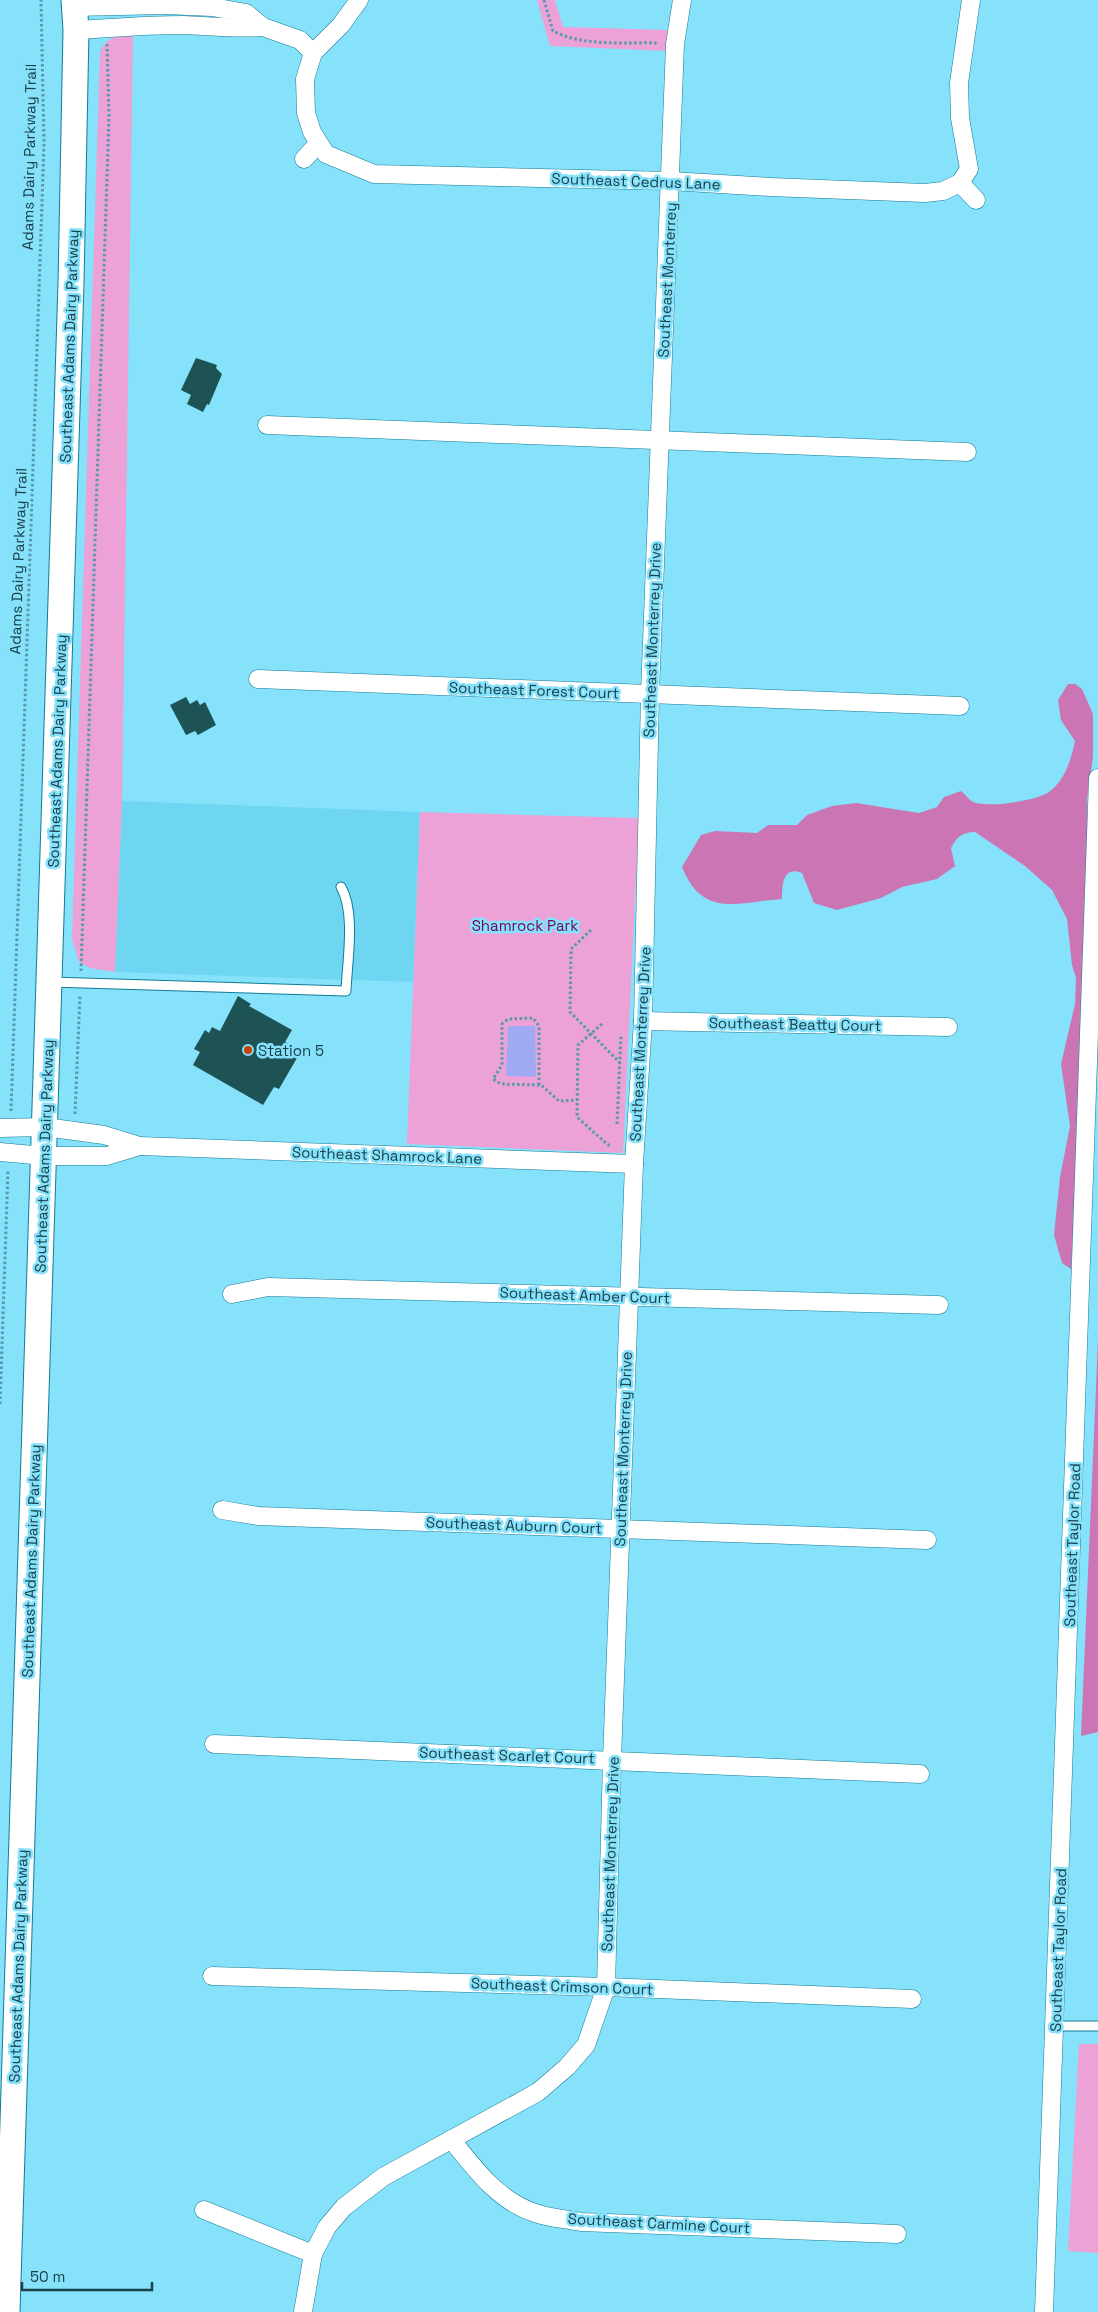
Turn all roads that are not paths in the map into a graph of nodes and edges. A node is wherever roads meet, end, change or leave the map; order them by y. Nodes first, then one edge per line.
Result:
1 (359, 0) edge
2 (682, 0) edge
3 (971, 0) edge
4 (75, 13) edge
5 (263, 27) junction
6 (313, 53) junction
7 (318, 144) junction
8 (304, 159) dead end
9 (671, 180) junction
10 (960, 183) junction
11 (976, 200) dead end
12 (266, 425) dead end
13 (659, 441) junction
14 (967, 452) dead end
15 (258, 680) dead end
16 (650, 694) junction
17 (960, 706) dead end
18 (1098, 778) edge
19 (340, 887) dead end
20 (50, 982) junction
21 (643, 1021) junction
22 (948, 1027) dead end
23 (5, 1123) edge
24 (45, 1127) junction
25 (140, 1146) junction
26 (44, 1156) junction
27 (4, 1159) edge
28 (634, 1164) junction
29 (232, 1294) dead end
30 (629, 1296) junction
31 (940, 1306) dead end
32 (222, 1510) dead end
33 (620, 1528) junction
34 (927, 1540) dead end
35 (214, 1744) dead end
36 (612, 1760) junction
37 (920, 1774) dead end
38 (212, 1976) dead end
39 (606, 1987) junction
40 (912, 1999) dead end
41 (1056, 2026) junction
42 (1098, 2026) edge
43 (451, 2139) junction
44 (204, 2210) dead end
45 (897, 2234) dead end
46 (313, 2254) junction
47 (6, 2312) edge
48 (303, 2312) edge
49 (1044, 2312) edge

1 - 6 street
2 - 9 street, Southeast Monterrey
3 - 10 street
4 - 5 street
4 - 5 street
4 - 20 main road, Southeast Adams Dairy Parkway
5 - 6 street
6 - 7 street
7 - 8 street
7 - 9 street, Southeast Cedrus Lane
9 - 10 street, Southeast Cedrus Lane
9 - 13 street, Southeast Monterrey
10 - 11 street
12 - 13 street
13 - 14 street
13 - 16 street, Southeast Monterrey Drive
15 - 16 street, Southeast Forest Court
16 - 17 street, Southeast Forest Court
16 - 21 street, Southeast Monterrey Drive
18 - 41 street, Southeast Taylor Road
19 - 20 lane
20 - 24 main road, Southeast Adams Dairy Parkway
21 - 22 street, Southeast Beatty Court
21 - 28 street, Southeast Monterrey Drive
23 - 24 street, Southeast Shamrock Lane
24 - 25 street, Southeast Shamrock Lane
24 - 26 main road, Southeast Adams Dairy Parkway
25 - 26 street, Southeast Shamrock Lane
25 - 28 street, Southeast Shamrock Lane
26 - 27 street, Southeast Shamrock Lane
26 - 47 main road, Southeast Adams Dairy Parkway
28 - 30 street, Southeast Monterrey Drive
29 - 30 street, Southeast Amber Court
30 - 31 street, Southeast Amber Court
30 - 33 street, Southeast Monterrey Drive
32 - 33 street, Southeast Auburn Court
33 - 34 street, Southeast Auburn Court
33 - 36 street, Southeast Monterrey Drive
35 - 36 street, Southeast Scarlet Court
36 - 37 street, Southeast Scarlet Court
36 - 39 street, Southeast Monterrey Drive
38 - 39 street, Southeast Crimson Court
39 - 40 street, Southeast Crimson Court
39 - 43 street, Southeast Monterrey Drive
41 - 42 lane
41 - 49 street, Southeast Taylor Road
43 - 45 street, Southeast Carmine Court
43 - 46 street, Southeast Monterrey Drive
44 - 46 street
46 - 48 street, Southeast Monterrey Drive

